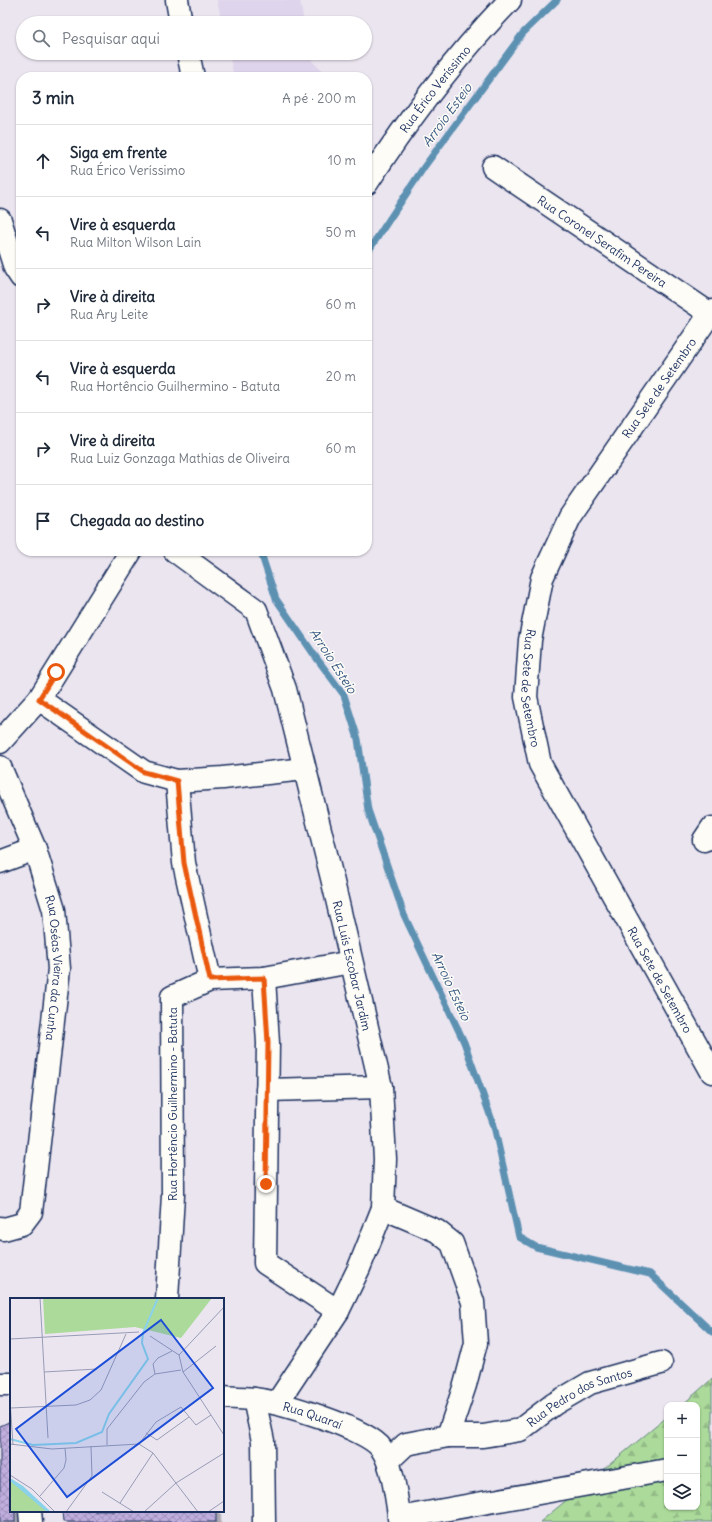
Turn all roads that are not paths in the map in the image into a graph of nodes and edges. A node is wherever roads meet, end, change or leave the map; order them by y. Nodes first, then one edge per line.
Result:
1 (177, 0) edge
2 (510, 0) edge
3 (180, 16) edge
4 (189, 60) edge
5 (192, 72) edge
6 (492, 167) dead end
7 (372, 175) edge
8 (0, 220) edge
9 (16, 270) edge
10 (711, 313) edge
11 (128, 556) edge
12 (182, 556) edge
13 (39, 699) junction
14 (0, 742) edge
15 (0, 767) edge
16 (304, 770) junction
17 (177, 781) junction
18 (35, 849) junction
19 (0, 862) edge
20 (351, 962) junction
21 (264, 978) junction
22 (210, 980) junction
23 (712, 1072) edge
24 (381, 1087) junction
25 (267, 1090) junction
26 (383, 1208) junction
27 (0, 1228) edge
28 (167, 1298) edge
29 (338, 1311) junction
30 (661, 1363) dead end
31 (224, 1397) edge
32 (254, 1399) junction
33 (277, 1403) junction
34 (448, 1436) junction
35 (388, 1461) junction
36 (664, 1471) edge
37 (30, 1512) edge
38 (399, 1520) edge
39 (31, 1522) edge
40 (264, 1522) edge

1 - 3 street
2 - 7 street, Rua Érico Veríssimo
4 - 5 street
6 - 10 street, Rua Coronel Serafim Pereira
8 - 9 street
10 - 23 street, Rua Sete de Setembro
11 - 13 street
12 - 16 street, Rua Luís Escobar Jardim
13 - 14 street
13 - 17 street
15 - 18 street, Rua Oséas Vieira da Cunha
16 - 17 street
16 - 20 street, Rua Luís Escobar Jardim
17 - 22 street
18 - 19 street
18 - 27 street, Rua Oséas Vieira da Cunha
20 - 21 street, Rua Hortêncio Guilhermino - Batuta
20 - 24 street, Rua Luís Escobar Jardim
21 - 22 street, Rua Hortêncio Guilhermino - Batuta
21 - 25 street
22 - 28 street, Rua Hortêncio Guilhermino - Batuta
24 - 25 street
24 - 26 street, Rua Luís Escobar Jardim
25 - 29 street
26 - 29 street, Rua Luís Escobar Jardim
26 - 34 street
29 - 33 street, Rua Luís Escobar Jardim
30 - 34 street, Rua Pedro dos Santos
31 - 32 street, Rua Quaraí
32 - 33 street, Rua Quaraí
32 - 40 street
33 - 35 street, Rua Quaraí
34 - 35 street, Rua Pedro dos Santos
35 - 38 street
36 - 38 street
37 - 39 street

